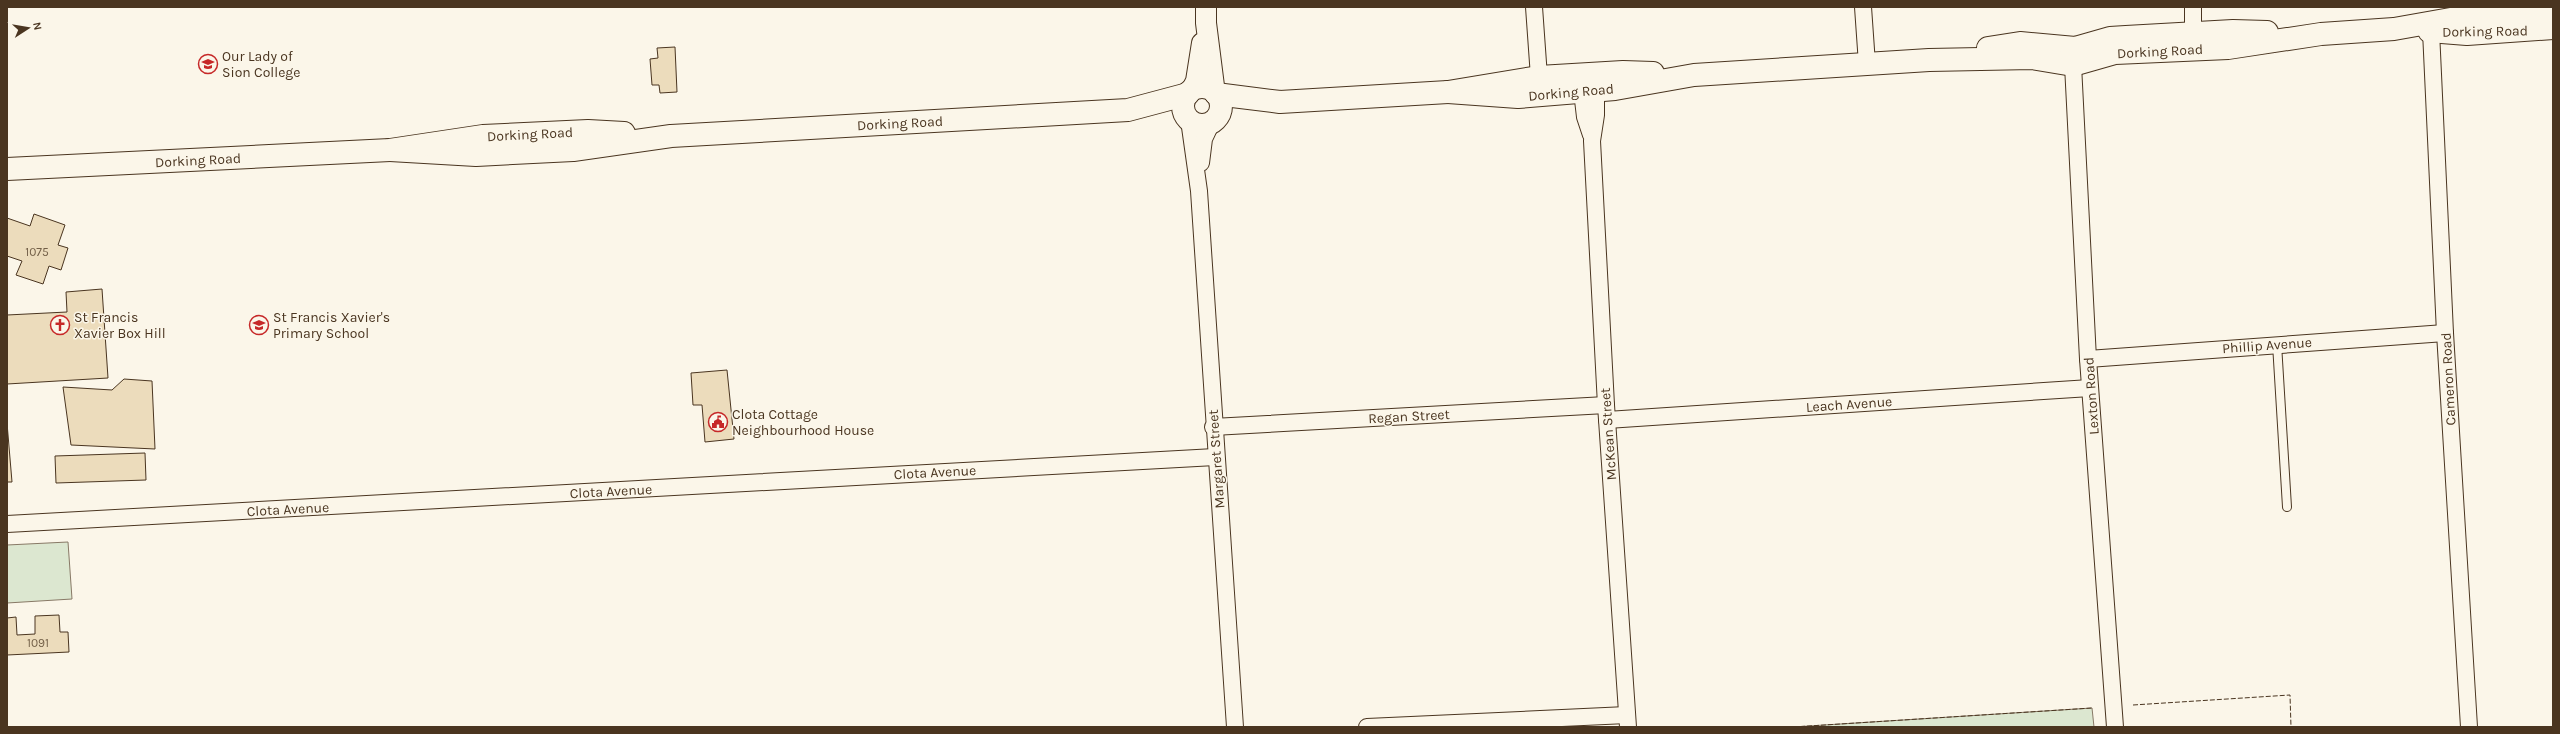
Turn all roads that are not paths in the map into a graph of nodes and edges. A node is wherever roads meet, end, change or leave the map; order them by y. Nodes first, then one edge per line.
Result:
1 (1534, 7) edge
2 (1863, 7) edge
3 (2193, 7) edge
4 (2520, 10) edge
5 (2553, 11) edge
6 (1206, 15) edge
7 (2431, 27) junction
8 (2553, 28) edge
9 (2194, 33) junction
10 (2321, 34) junction
11 (1929, 60) junction
12 (1867, 64) junction
13 (2073, 65) junction
14 (1694, 75) junction
15 (1539, 77) junction
16 (1589, 91) junction
17 (1189, 92) junction
18 (1448, 92) junction
19 (1216, 94) junction
20 (1280, 102) junction
21 (1128, 110) junction
22 (1189, 120) junction
23 (1213, 121) junction
24 (7, 169) edge
25 (1199, 191) junction
26 (2445, 333) junction
27 (2277, 344) junction
28 (2088, 359) junction
29 (2090, 388) junction
30 (1606, 413) junction
31 (1213, 427) junction
32 (1215, 456) junction
33 (2287, 507) dead end
34 (7, 524) edge
35 (1628, 721) edge
36 (1235, 727) edge
37 (1366, 727) edge
38 (2115, 727) edge
39 (2470, 727) edge

1 - 15 street
2 - 12 street
3 - 9 street
4 - 5 main road, Dorking Road
4 - 7 main road, Dorking Road
6 - 17 street
6 - 19 street
7 - 8 main road, Dorking Road
7 - 10 main road, Dorking Road
7 - 26 street, Cameron Road
9 - 10 main road, Dorking Road
9 - 11 main road, Dorking Road
10 - 13 main road, Dorking Road
11 - 12 main road, Dorking Road
11 - 13 main road, Dorking Road
12 - 14 main road, Dorking Road
13 - 28 street, Lexton Road
14 - 15 main road, Dorking Road
14 - 16 main road, Dorking Road
15 - 18 main road, Dorking Road
16 - 18 main road, Dorking Road
16 - 30 street, McKean Street
17 - 19 main road
17 - 21 main road, Dorking Road
17 - 22 main road
18 - 20 main road, Dorking Road
19 - 20 main road, Dorking Road
19 - 23 main road
20 - 23 main road, Dorking Road
21 - 22 main road, Dorking Road
21 - 24 main road, Dorking Road
22 - 23 main road
22 - 25 street, Margaret Street
23 - 25 street, Margaret Street
25 - 31 street, Margaret Street
26 - 27 street, Phillip Avenue
26 - 39 street, Cameron Road
27 - 28 street, Phillip Avenue
27 - 33 lane
28 - 29 street, Lexton Road
29 - 30 street, Leach Avenue
29 - 38 street, Lexton Road
30 - 31 street, Regan Street
30 - 35 street, McKean Street
31 - 32 street, Margaret Street
32 - 34 street, Clota Avenue
32 - 36 street, Margaret Street
35 - 37 street

